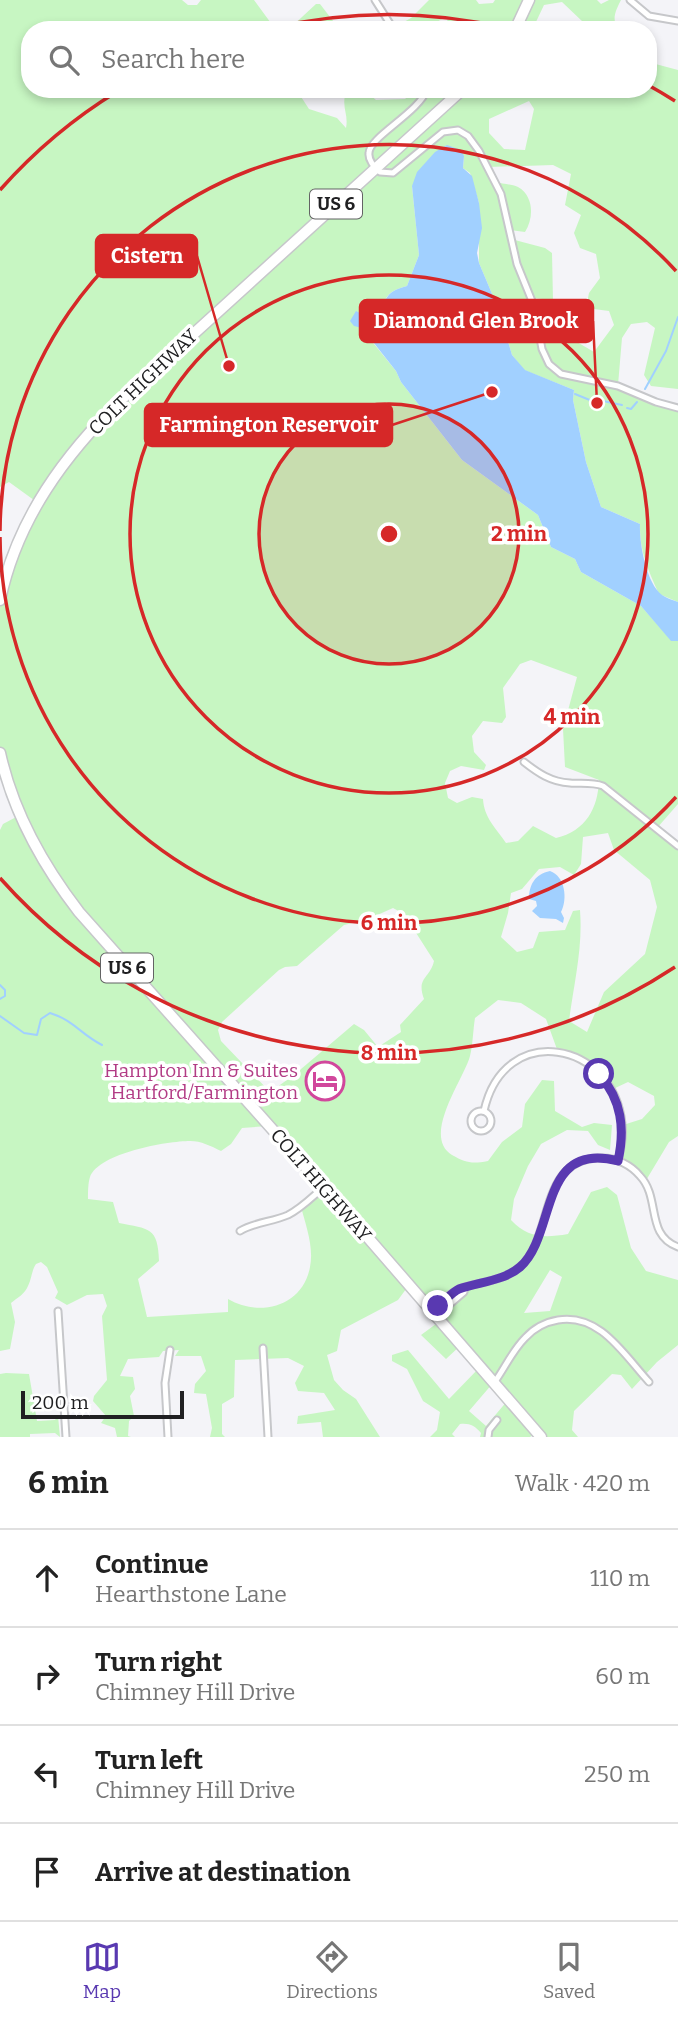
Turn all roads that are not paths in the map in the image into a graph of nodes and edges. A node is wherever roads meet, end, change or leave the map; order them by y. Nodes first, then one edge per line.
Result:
1 (375, 0) edge
2 (529, 0) edge
3 (631, 0) edge
4 (388, 21) edge
5 (519, 21) edge
6 (678, 21) edge
7 (422, 98) edge
8 (453, 98) edge
9 (376, 168) junction
10 (678, 408) edge
11 (0, 600) edge
12 (0, 753) edge
13 (524, 762) dead end
14 (678, 846) edge
15 (484, 1111) dead end
16 (618, 1161) junction
17 (324, 1187) junction
18 (240, 1231) dead end
19 (678, 1247) edge
20 (58, 1311) dead end
21 (434, 1314) junction
22 (263, 1348) dead end
23 (170, 1350) dead end
24 (649, 1382) dead end
25 (494, 1383) junction
26 (498, 1420) dead end
27 (66, 1437) edge
28 (168, 1437) edge
29 (268, 1437) edge
30 (488, 1437) edge
31 (541, 1437) edge

1 - 4 street
2 - 5 highway
3 - 6 street
7 - 9 street
8 - 9 highway, COLT HIGHWAY / US 6
9 - 10 street
9 - 11 highway, COLT HIGHWAY / US 6
12 - 17 highway, COLT HIGHWAY / US 6
13 - 14 street
15 - 16 street
16 - 19 street
16 - 21 street
17 - 18 street
17 - 21 highway, COLT HIGHWAY / US 6
20 - 27 street
21 - 25 highway, COLT HIGHWAY / US 6
22 - 29 street
23 - 28 street
24 - 25 street
25 - 31 highway, COLT HIGHWAY / US 6
26 - 30 street

